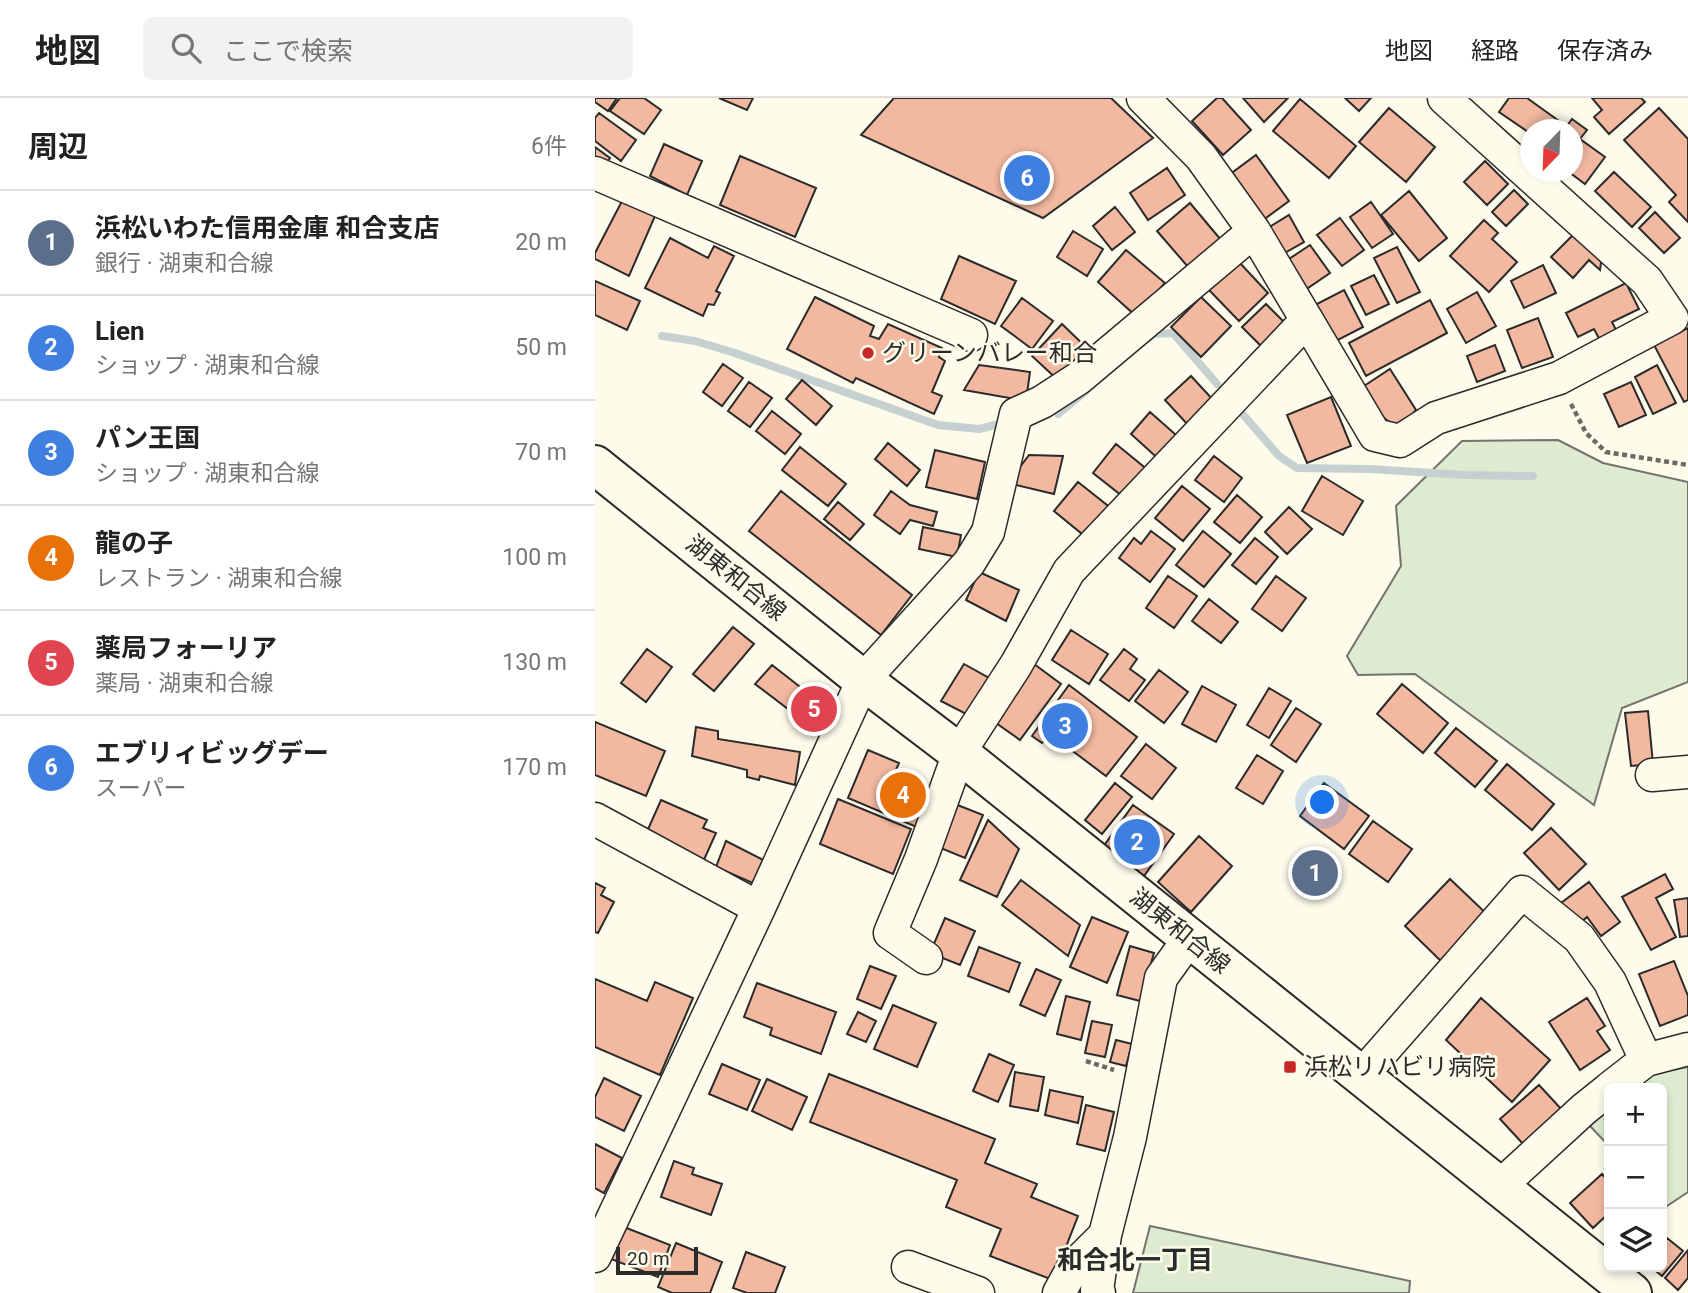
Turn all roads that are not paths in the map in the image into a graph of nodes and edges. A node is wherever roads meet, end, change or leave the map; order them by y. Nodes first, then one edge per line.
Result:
1 (1444, 98) edge
2 (1161, 104) edge
3 (595, 173) edge
4 (1254, 231) junction
5 (1307, 320) junction
6 (971, 335) dead end
7 (595, 465) edge
8 (863, 680) junction
9 (958, 753) junction
10 (1688, 772) edge
11 (1652, 775) dead end
12 (595, 819) edge
13 (759, 908) junction
14 (1189, 939) junction
15 (926, 958) dead end
16 (1688, 1049) edge
17 (1646, 1060) junction
18 (1361, 1076) junction
19 (1617, 1083) edge
20 (1604, 1094) edge
21 (1499, 1187) junction
22 (1105, 1235) junction
23 (595, 1256) edge
24 (908, 1267) dead end
25 (978, 1293) edge
26 (1059, 1293) edge
27 (1099, 1293) edge
28 (1632, 1293) edge

1 - 5 street
2 - 4 street
3 - 6 street
4 - 5 street
4 - 8 street
5 - 9 street
7 - 8 main road, 湖東和合線
8 - 9 main road, 湖東和合線
8 - 13 street
9 - 14 main road, 湖東和合線
9 - 15 street
10 - 11 street
12 - 13 street
13 - 23 street
14 - 18 main road, 湖東和合線
14 - 22 street
16 - 17 street
17 - 18 street
17 - 19 street
18 - 21 main road, 湖東和合線
20 - 21 street
21 - 28 main road, 湖東和合線
22 - 26 street
22 - 27 street
24 - 25 street

